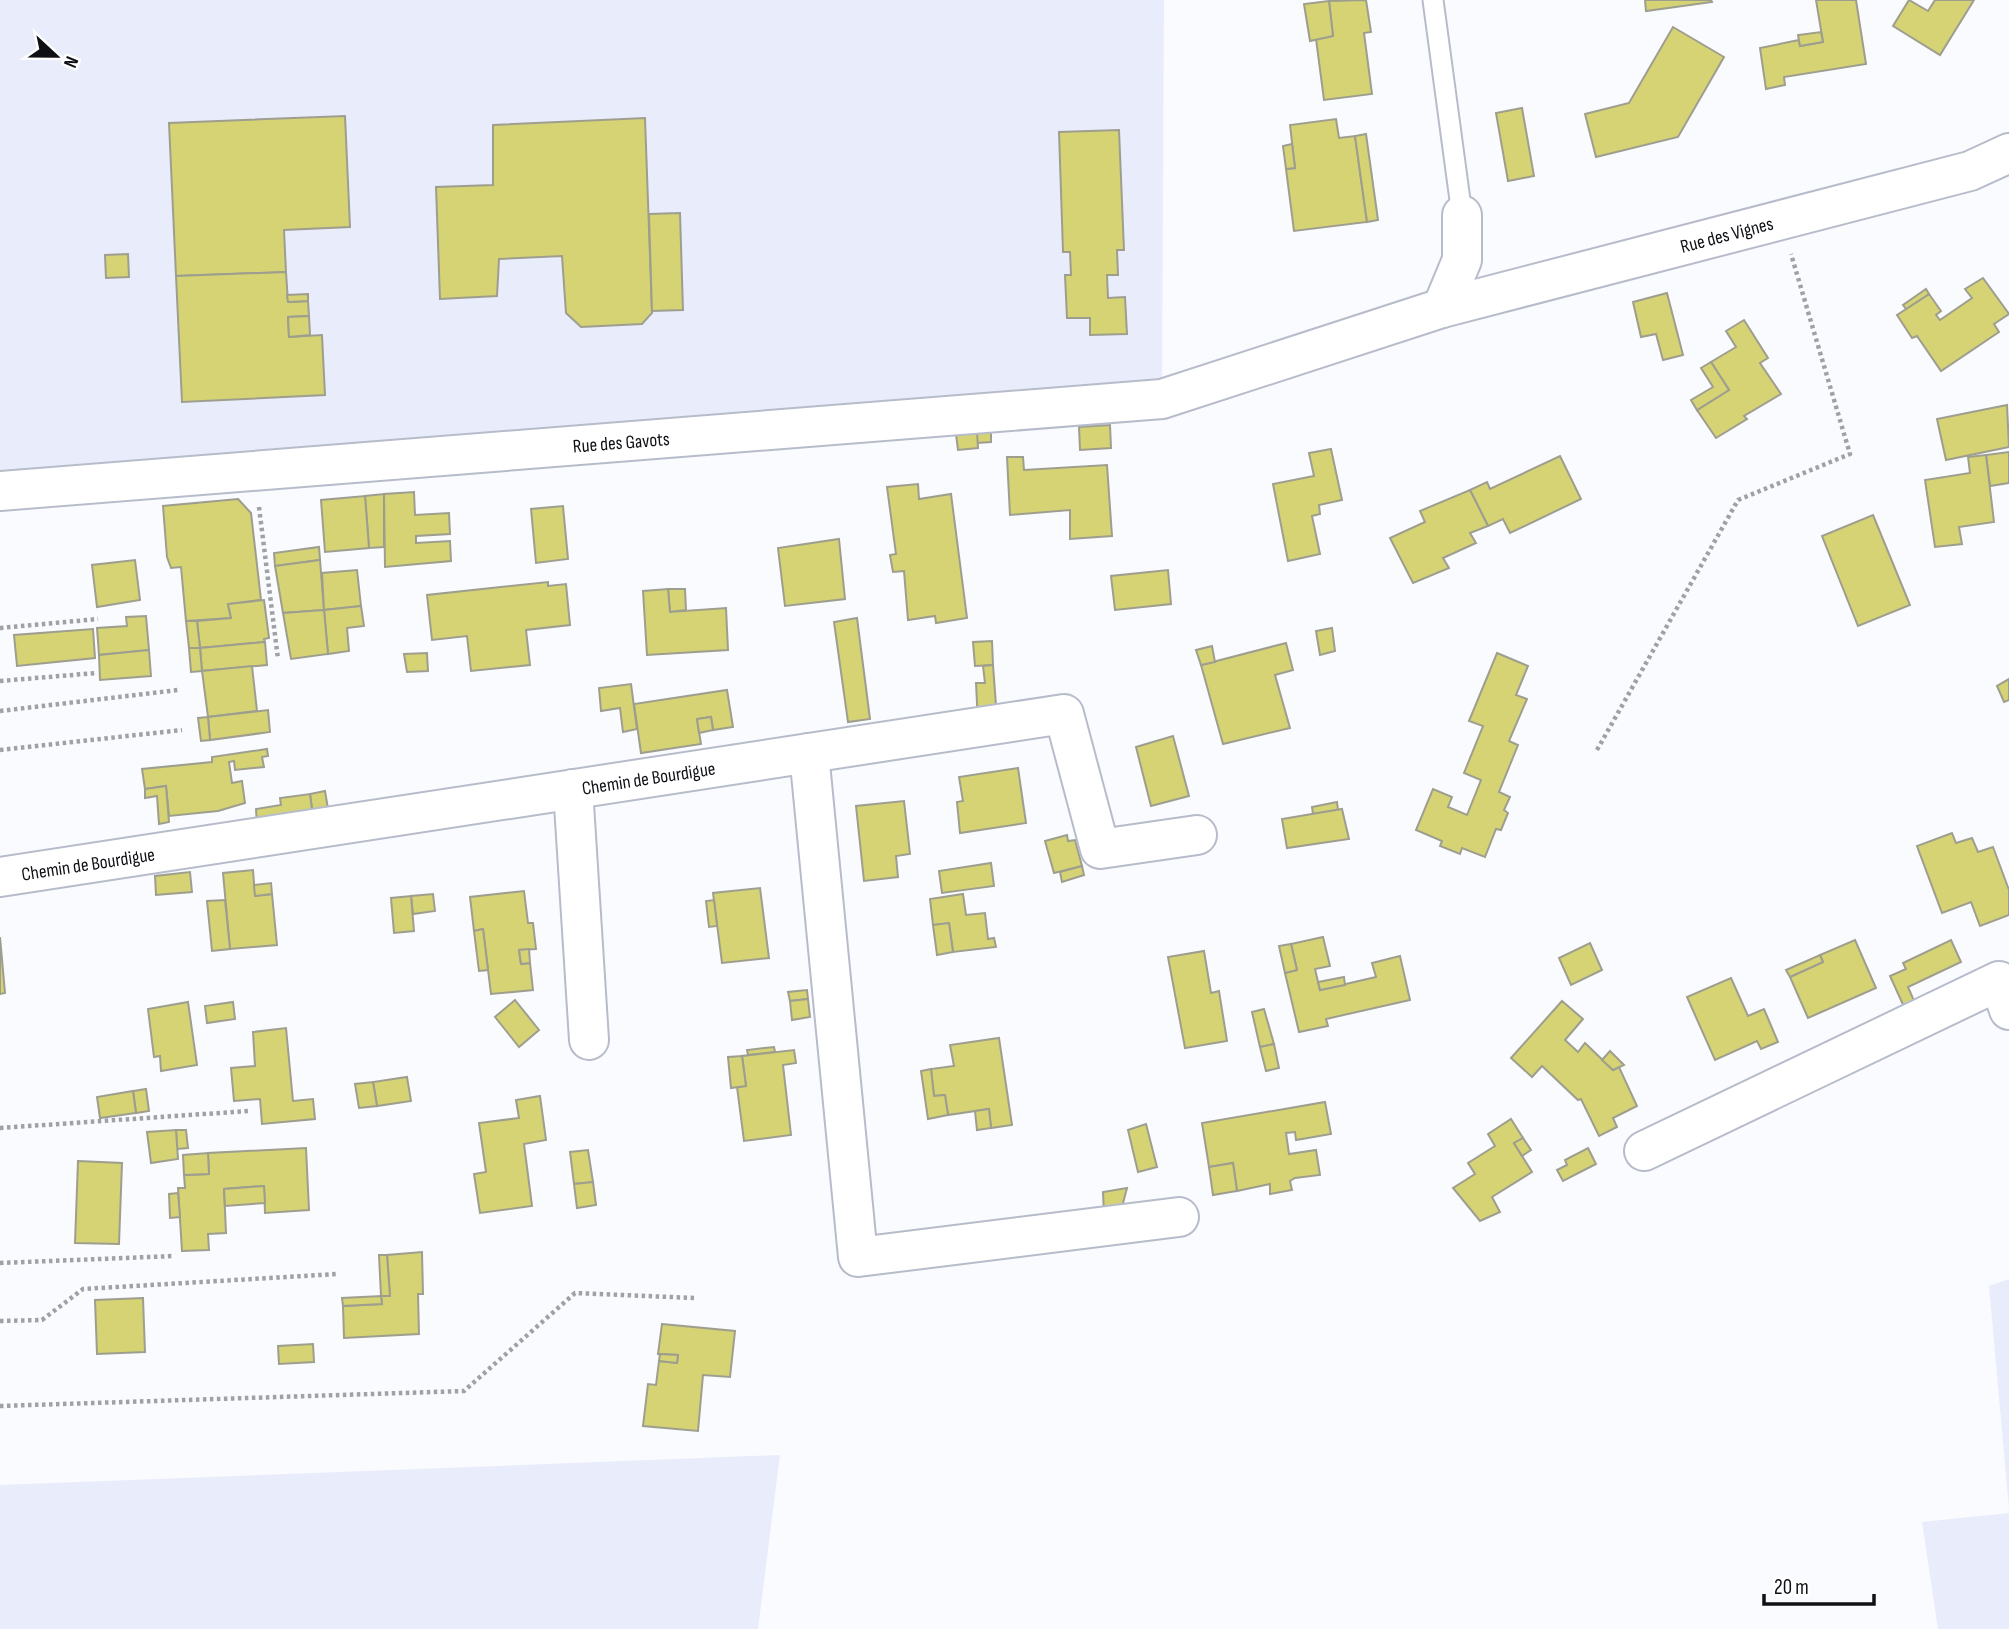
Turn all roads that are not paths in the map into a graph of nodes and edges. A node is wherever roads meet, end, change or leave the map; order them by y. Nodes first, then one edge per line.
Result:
1 (1433, 0) edge
2 (2009, 153) edge
3 (1462, 215) joint
4 (1442, 307) junction
5 (1238, 374) joint
6 (0, 491) edge
7 (809, 753) junction
8 (573, 789) junction
9 (1197, 835) dead end
10 (0, 877) edge
11 (2009, 1010) edge
12 (589, 1040) dead end
13 (1644, 1151) dead end
14 (1178, 1217) dead end

1 - 3 lane
2 - 4 street, Rue des Vignes
3 - 4 street
4 - 5 street, Rue des Vignes
5 - 6 street, Rue des Gavots
7 - 8 street, Chemin de Bourdigue
7 - 9 street, Chemin de Bourdigue
7 - 14 street
8 - 10 street, Chemin de Bourdigue
8 - 12 street
11 - 13 street

